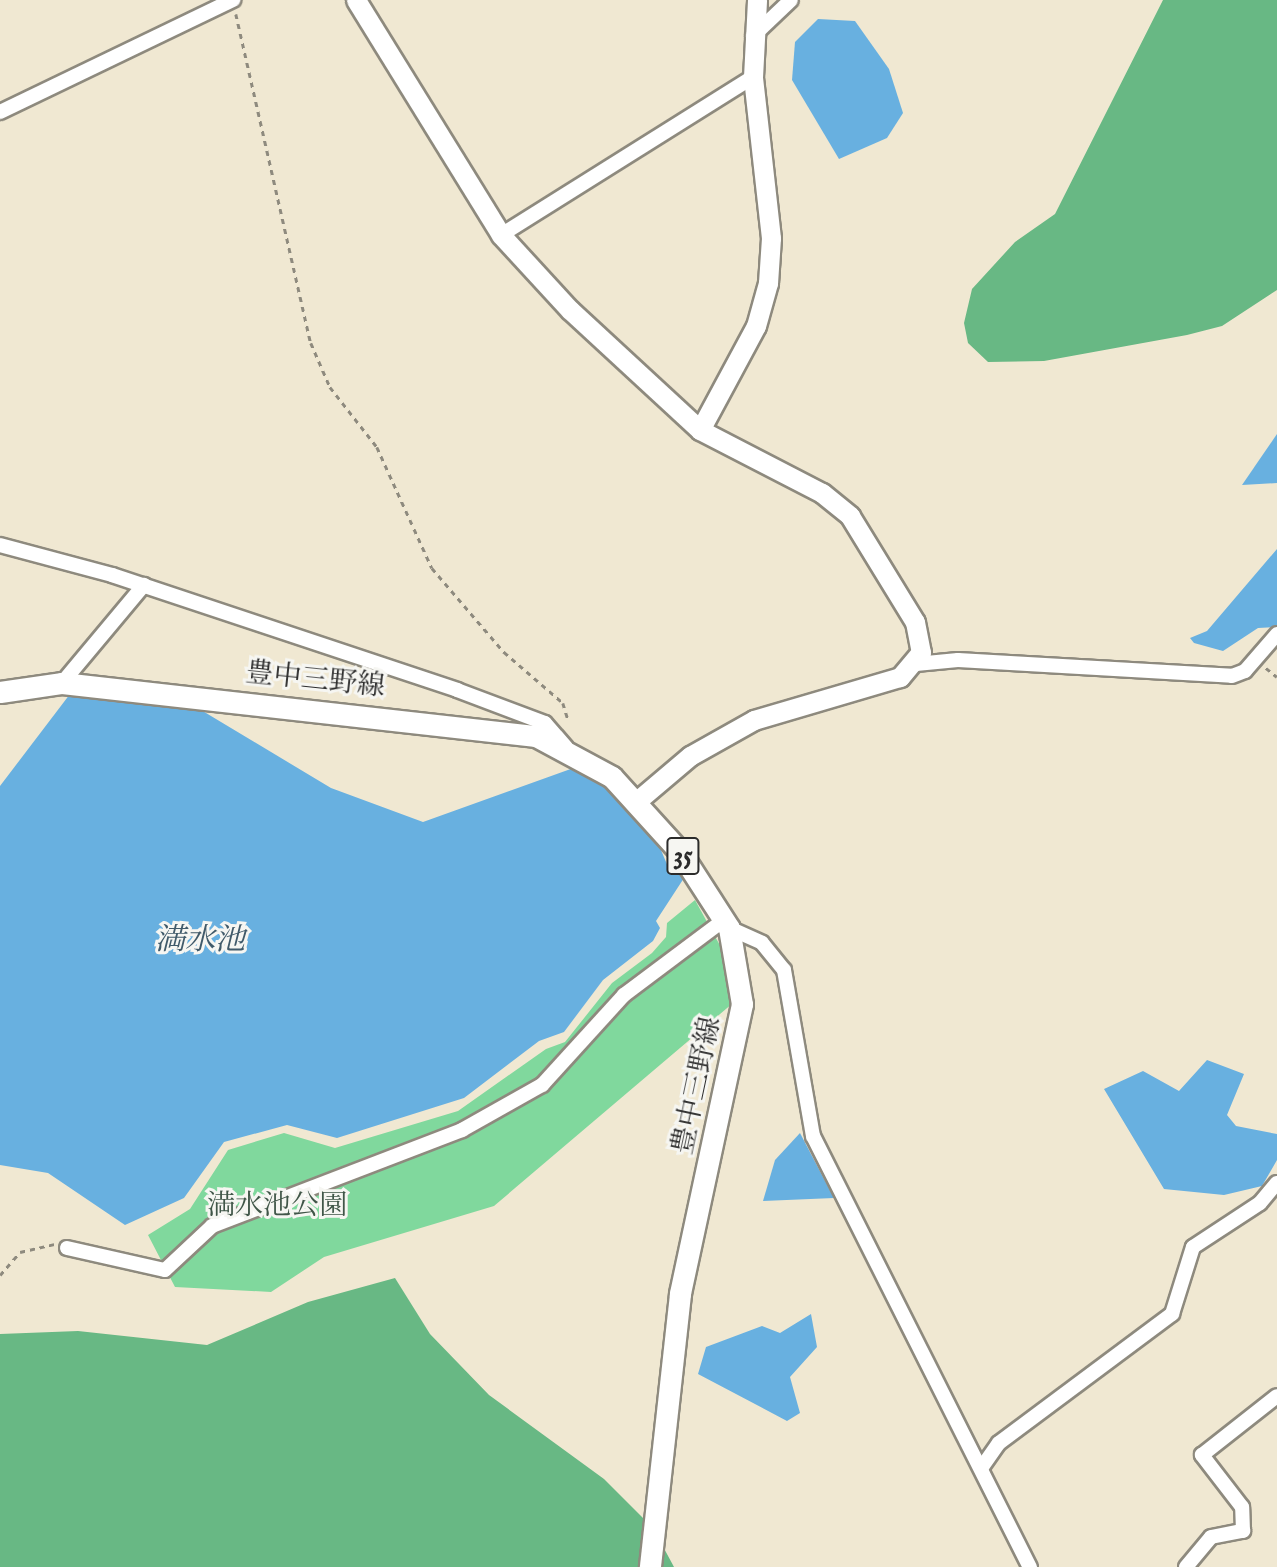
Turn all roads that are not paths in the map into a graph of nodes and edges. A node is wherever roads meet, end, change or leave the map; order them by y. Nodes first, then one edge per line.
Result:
1 (232, 0) edge
2 (356, 0) edge
3 (757, 0) edge
4 (791, 0) edge
5 (753, 36) junction
6 (753, 77) junction
7 (0, 112) edge
8 (501, 235) junction
9 (700, 430) junction
10 (0, 545) edge
11 (144, 585) junction
12 (1277, 634) edge
13 (916, 664) junction
14 (62, 682) junction
15 (0, 692) edge
16 (567, 748) junction
17 (638, 800) junction
18 (727, 924) junction
19 (1277, 1183) edge
20 (67, 1248) road end
21 (1277, 1396) edge
22 (982, 1467) junction
23 (650, 1567) edge
24 (1030, 1567) edge
25 (1186, 1567) edge

1 - 7 street
2 - 8 street
3 - 5 street
4 - 5 street
5 - 6 street
6 - 8 street
6 - 9 street
8 - 9 street
9 - 13 street
10 - 11 street
11 - 14 street
11 - 16 street
12 - 13 street
13 - 17 street
14 - 15 main road, 豊中三野線 / 35
14 - 16 main road, 豊中三野線 / 35
16 - 17 main road, 豊中三野線 / 35
17 - 18 main road, 豊中三野線 / 35
18 - 20 street
18 - 22 street
18 - 23 main road, 豊中三野線 / 35
19 - 22 street
21 - 25 street
22 - 24 street

